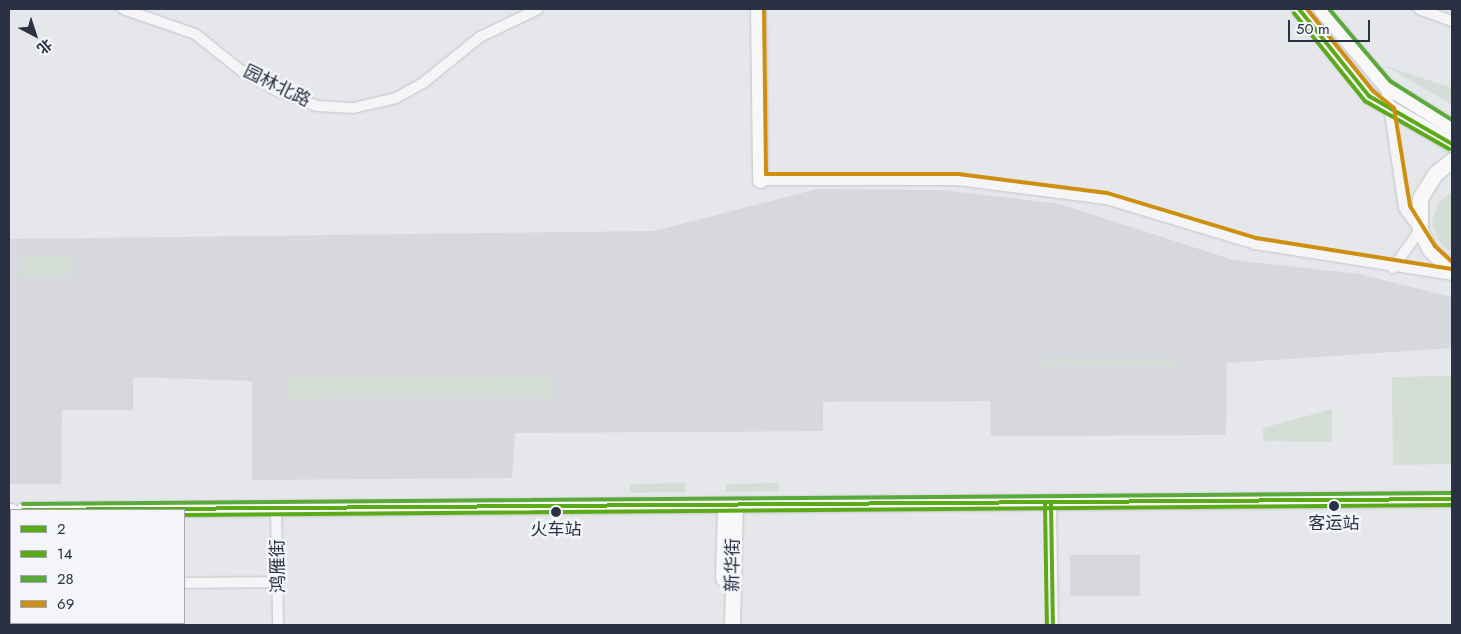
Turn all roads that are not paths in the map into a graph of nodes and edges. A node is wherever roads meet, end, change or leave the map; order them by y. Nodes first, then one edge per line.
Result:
1 (123, 9) edge
2 (538, 9) edge
3 (758, 9) edge
4 (1299, 9) edge
5 (1321, 9) edge
6 (1419, 9) edge
7 (1452, 22) edge
8 (1386, 86) junction
9 (1389, 111) junction
10 (1452, 127) edge
11 (1452, 144) edge
12 (1452, 160) edge
13 (760, 180) joint
14 (1420, 230) junction
15 (1393, 268) junction
16 (1452, 270) edge
17 (1452, 275) edge
18 (1452, 499) edge
19 (1051, 503) junction
20 (730, 504) junction
21 (276, 508) junction
22 (170, 509) edge
23 (278, 582) junction
24 (185, 583) edge
25 (278, 625) edge
26 (722, 625) edge
27 (732, 625) edge
28 (1053, 625) edge

1 - 2 street, 园林北路
3 - 13 main road
4 - 9 main road
5 - 8 main road
6 - 7 street
8 - 9 street
8 - 10 main road
9 - 11 main road
9 - 14 street
12 - 14 main road
13 - 15 street
14 - 15 street
14 - 16 main road
15 - 17 street
18 - 19 main road
19 - 20 main road
19 - 28 street
20 - 21 main road
20 - 26 main road, 新华街
20 - 27 main road, 新华街
21 - 22 main road
21 - 23 street, 鸿雁街
23 - 24 street
23 - 25 street, 鸿雁街

